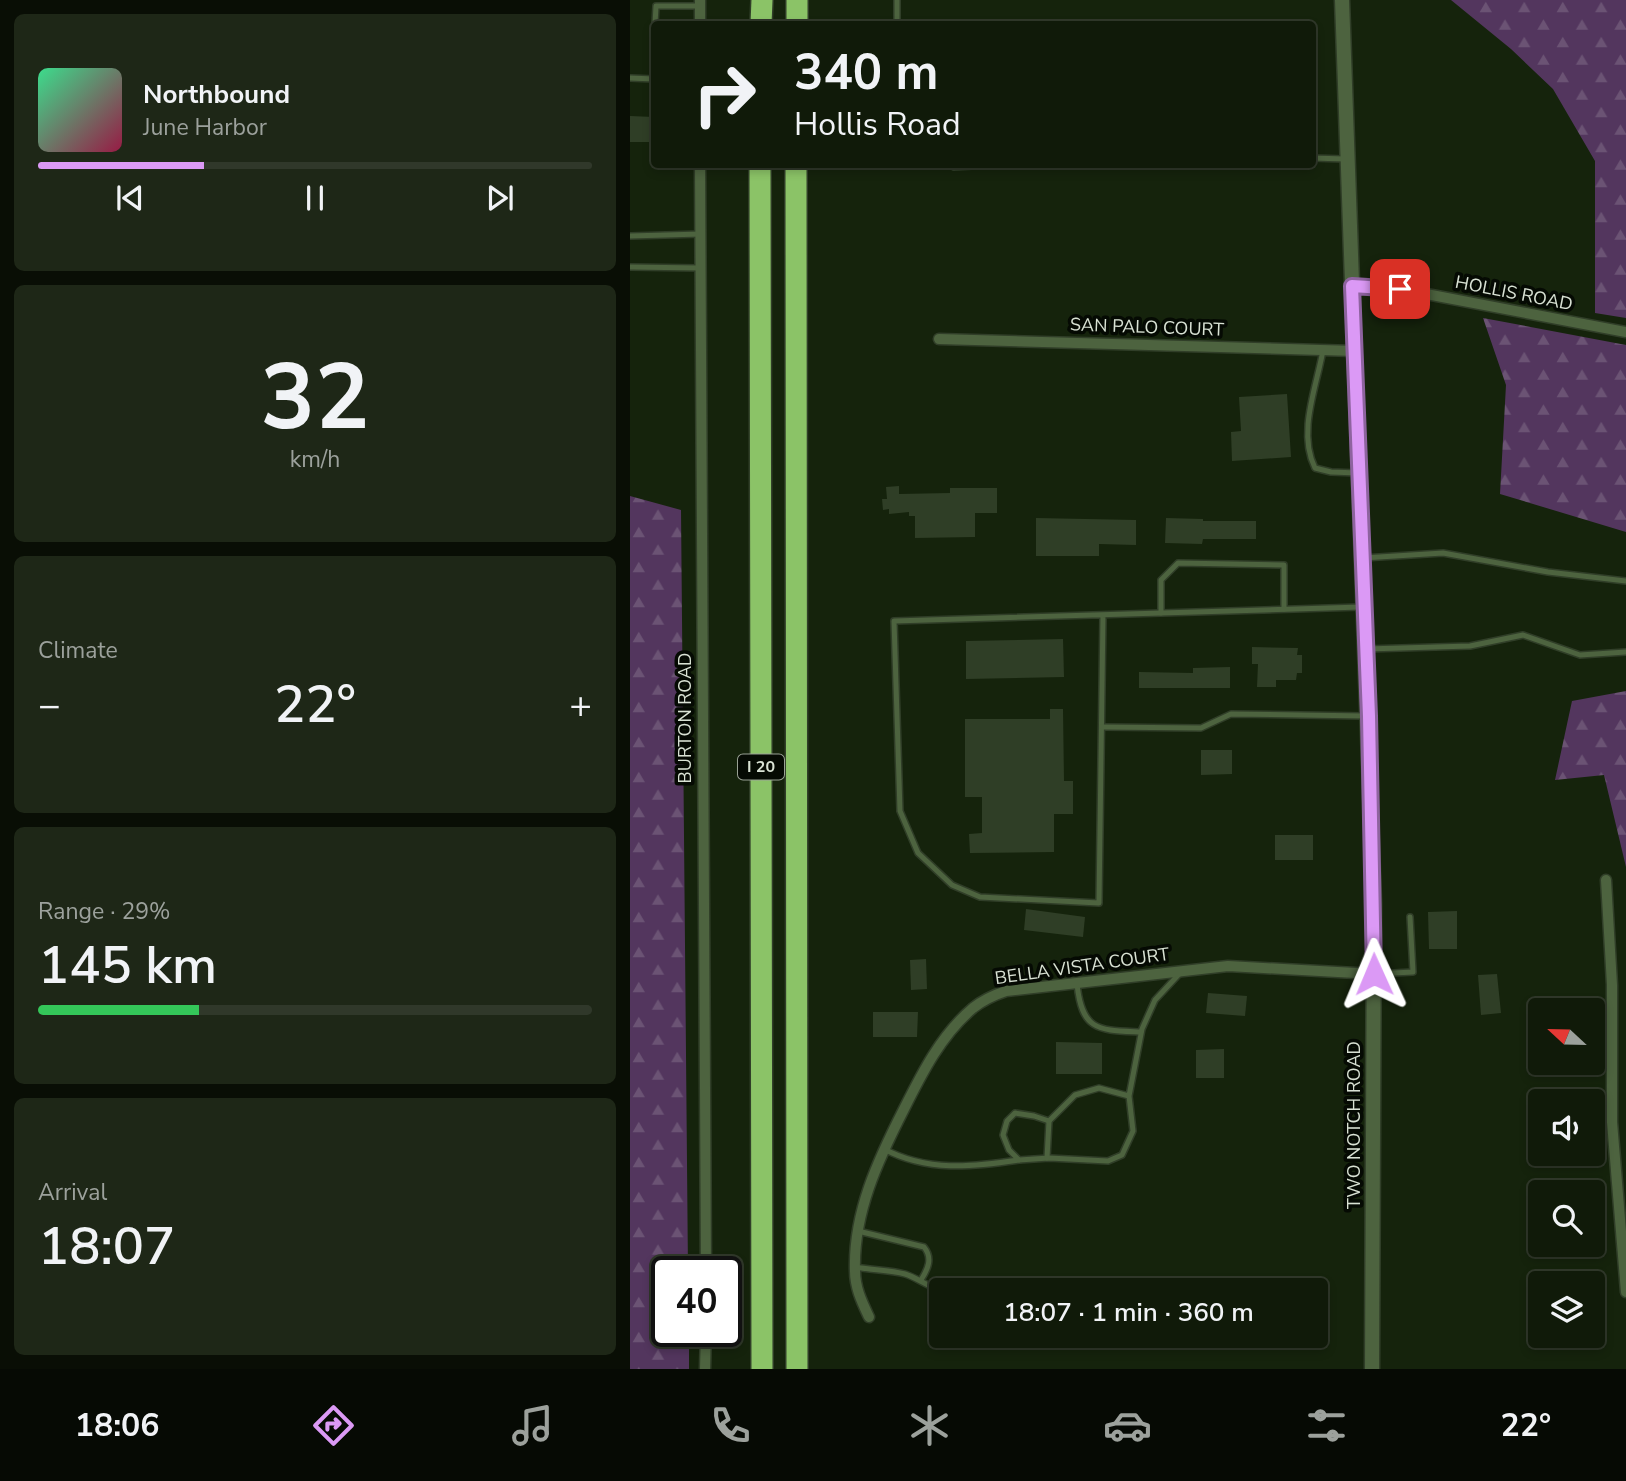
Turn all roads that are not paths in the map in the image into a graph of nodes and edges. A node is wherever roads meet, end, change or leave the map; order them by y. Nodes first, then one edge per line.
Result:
1 (762, 0) edge
2 (797, 0) edge
3 (897, 0) edge
4 (1342, 0) edge
5 (700, 3) edge
6 (655, 21) edge
7 (700, 21) edge
8 (761, 21) edge
9 (797, 21) edge
10 (897, 21) edge
11 (630, 78) edge
12 (651, 79) edge
13 (1316, 158) edge
14 (1348, 159) junction
15 (700, 168) edge
16 (761, 168) edge
17 (796, 168) edge
18 (701, 234) junction
19 (630, 236) edge
20 (630, 267) edge
21 (701, 268) junction
22 (1352, 286) junction
23 (1626, 332) edge
24 (939, 339) dead end
25 (1323, 350) junction
26 (1355, 351) junction
27 (1359, 473) junction
28 (1363, 558) junction
29 (1626, 581) edge
30 (1364, 606) junction
31 (1284, 609) junction
32 (1161, 613) junction
33 (1103, 615) junction
34 (1366, 649) junction
35 (1626, 652) edge
36 (1369, 716) junction
37 (1102, 727) junction
38 (1606, 880) dead end
39 (1410, 917) dead end
40 (1183, 970) junction
41 (1374, 974) junction
42 (1077, 983) junction
43 (1141, 1032) junction
44 (1129, 1096) junction
45 (1049, 1121) junction
46 (884, 1149) junction
47 (1046, 1158) junction
48 (1019, 1160) junction
49 (858, 1231) junction
50 (706, 1256) edge
51 (855, 1267) junction
52 (921, 1280) junction
53 (929, 1286) edge
54 (1626, 1292) edge
55 (869, 1317) dead end
56 (706, 1347) edge
57 (705, 1369) edge
58 (762, 1369) edge
59 (797, 1369) edge
60 (1373, 1369) edge

1 - 8 highway
2 - 9 highway
3 - 10 lane
4 - 14 street, TWO NOTCH ROAD
5 - 6 lane
5 - 7 street
11 - 12 lane
13 - 14 lane
14 - 22 street, TWO NOTCH ROAD
15 - 18 street, BURTON ROAD
16 - 58 highway, I 20
17 - 59 highway, I 20
18 - 19 lane
18 - 21 street, BURTON ROAD
20 - 21 lane
21 - 50 street, BURTON ROAD
22 - 23 street, HOLLIS ROAD
22 - 26 street, TWO NOTCH ROAD
24 - 25 street, SAN PALO COURT
25 - 26 street, SAN PALO COURT
25 - 27 lane
26 - 27 street, TWO NOTCH ROAD
27 - 28 street, TWO NOTCH ROAD
28 - 29 lane
28 - 30 street, TWO NOTCH ROAD
30 - 31 lane
30 - 34 street, TWO NOTCH ROAD
31 - 32 lane
31 - 32 lane
32 - 33 lane
33 - 37 lane
33 - 37 lane
34 - 35 lane
34 - 36 street, TWO NOTCH ROAD
36 - 37 lane
36 - 41 street, TWO NOTCH ROAD
38 - 54 street
39 - 41 lane
40 - 41 street, BELLA VISTA COURT
40 - 42 street, BELLA VISTA COURT
40 - 43 lane
41 - 60 street, TWO NOTCH ROAD
42 - 43 lane
42 - 46 street, BELLA VISTA COURT
43 - 44 lane
44 - 45 lane
44 - 47 lane
45 - 47 lane
45 - 48 lane
46 - 48 lane
46 - 49 street, BELLA VISTA COURT
47 - 48 lane
49 - 51 street, BELLA VISTA COURT
49 - 52 lane
51 - 52 lane
51 - 55 street, BELLA VISTA COURT
52 - 53 lane
56 - 57 street

